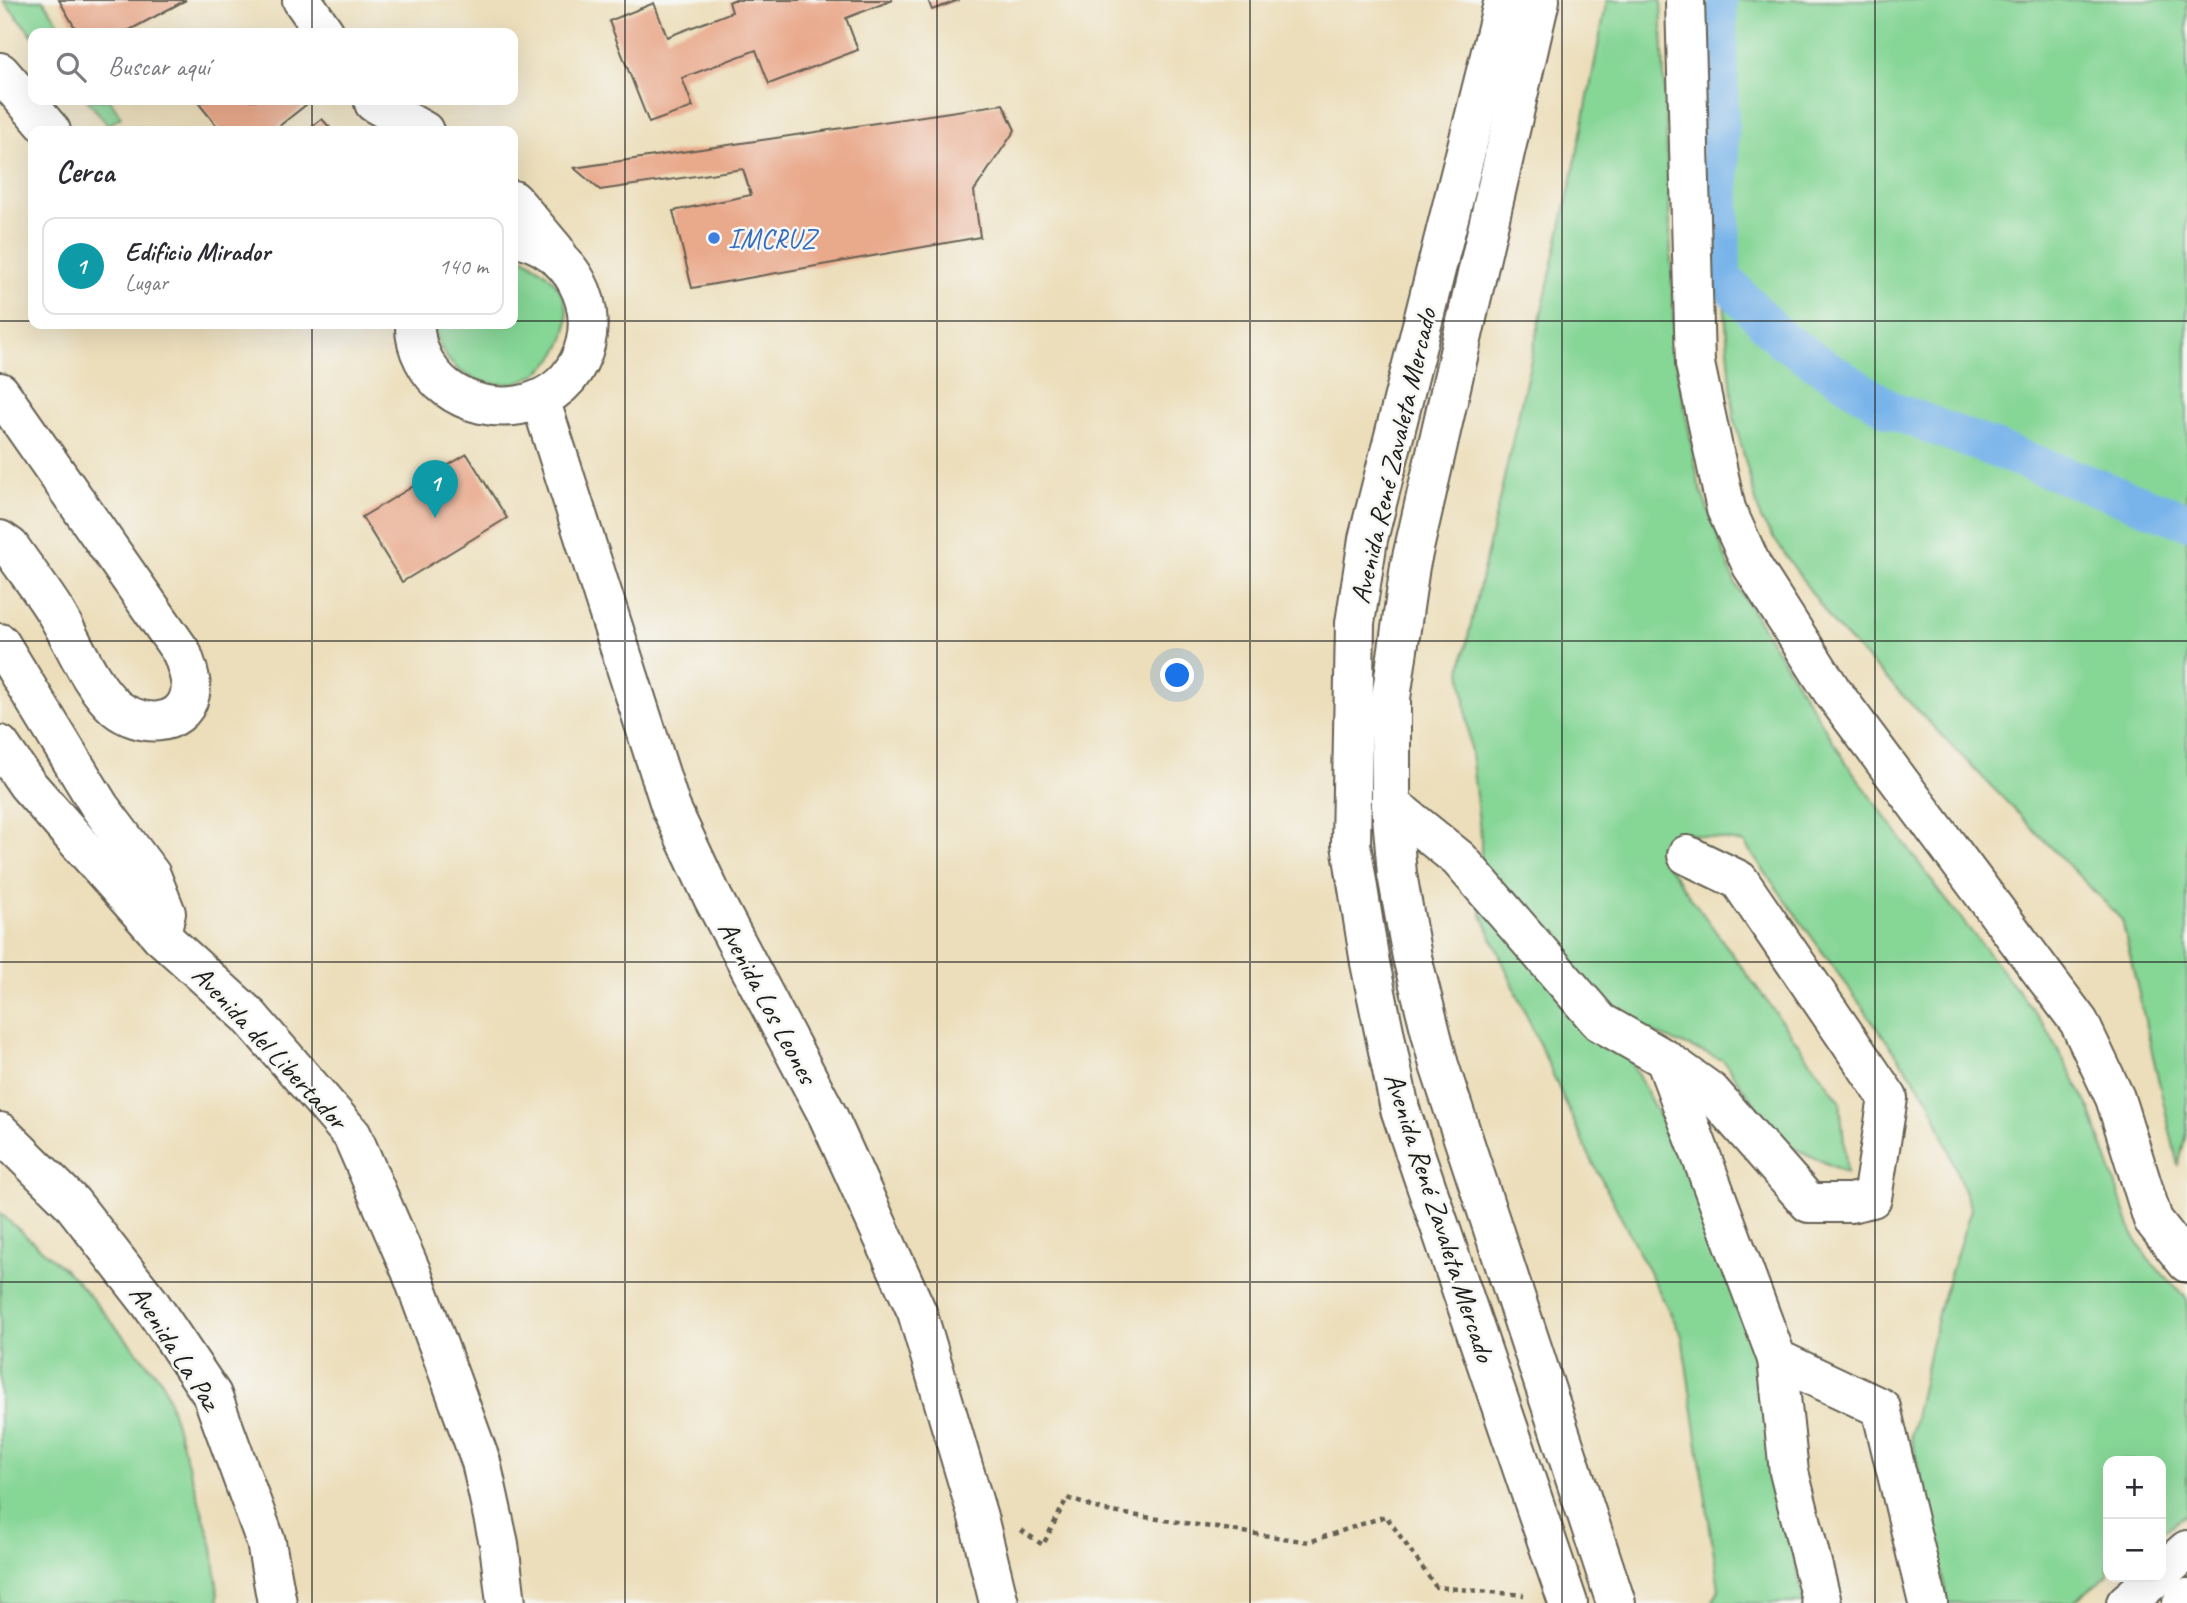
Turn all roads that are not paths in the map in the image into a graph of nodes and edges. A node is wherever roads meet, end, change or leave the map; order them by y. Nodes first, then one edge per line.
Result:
1 (302, 0) edge
2 (1504, 0) edge
3 (1540, 0) edge
4 (1685, 0) edge
5 (322, 28) edge
6 (0, 72) edge
7 (28, 104) edge
8 (29, 105) edge
9 (378, 111) edge
10 (47, 126) edge
11 (412, 126) edge
12 (518, 205) edge
13 (518, 238) edge
14 (563, 260) junction
15 (416, 329) edge
16 (0, 393) edge
17 (540, 399) junction
18 (0, 540) edge
19 (0, 643) edge
20 (0, 745) edge
21 (1391, 804) junction
22 (1687, 855) dead end
23 (162, 936) junction
24 (1665, 1059) junction
25 (0, 1132) edge
26 (2187, 1263) edge
27 (1777, 1359) junction
28 (2187, 1550) edge
29 (2166, 1569) edge
30 (2150, 1582) edge
31 (2187, 1598) edge
32 (1568, 1601) edge
33 (277, 1603) edge
34 (506, 1603) edge
35 (999, 1603) edge
36 (1616, 1603) edge
37 (1822, 1603) edge
38 (1928, 1603) edge
39 (2126, 1603) edge
40 (2182, 1603) edge

1 - 5 main road
2 - 32 main road, Avenida René Zavaleta Mercado
3 - 21 main road, Avenida René Zavaleta Mercado
4 - 26 main road
6 - 7 main road
8 - 10 main road
9 - 11 main road
12 - 14 main road
13 - 14 main road
14 - 17 main road
15 - 17 main road
16 - 18 main road
17 - 35 main road, Avenida Los Leones
19 - 23 main road
20 - 23 main road, Avenida del Libertador
21 - 24 main road
21 - 36 main road, Avenida René Zavaleta Mercado
22 - 24 main road
23 - 34 main road, Avenida del Libertador
24 - 27 main road
25 - 33 main road, Avenida La Paz
27 - 37 main road
27 - 38 main road
28 - 29 main road
30 - 39 main road
31 - 40 main road

